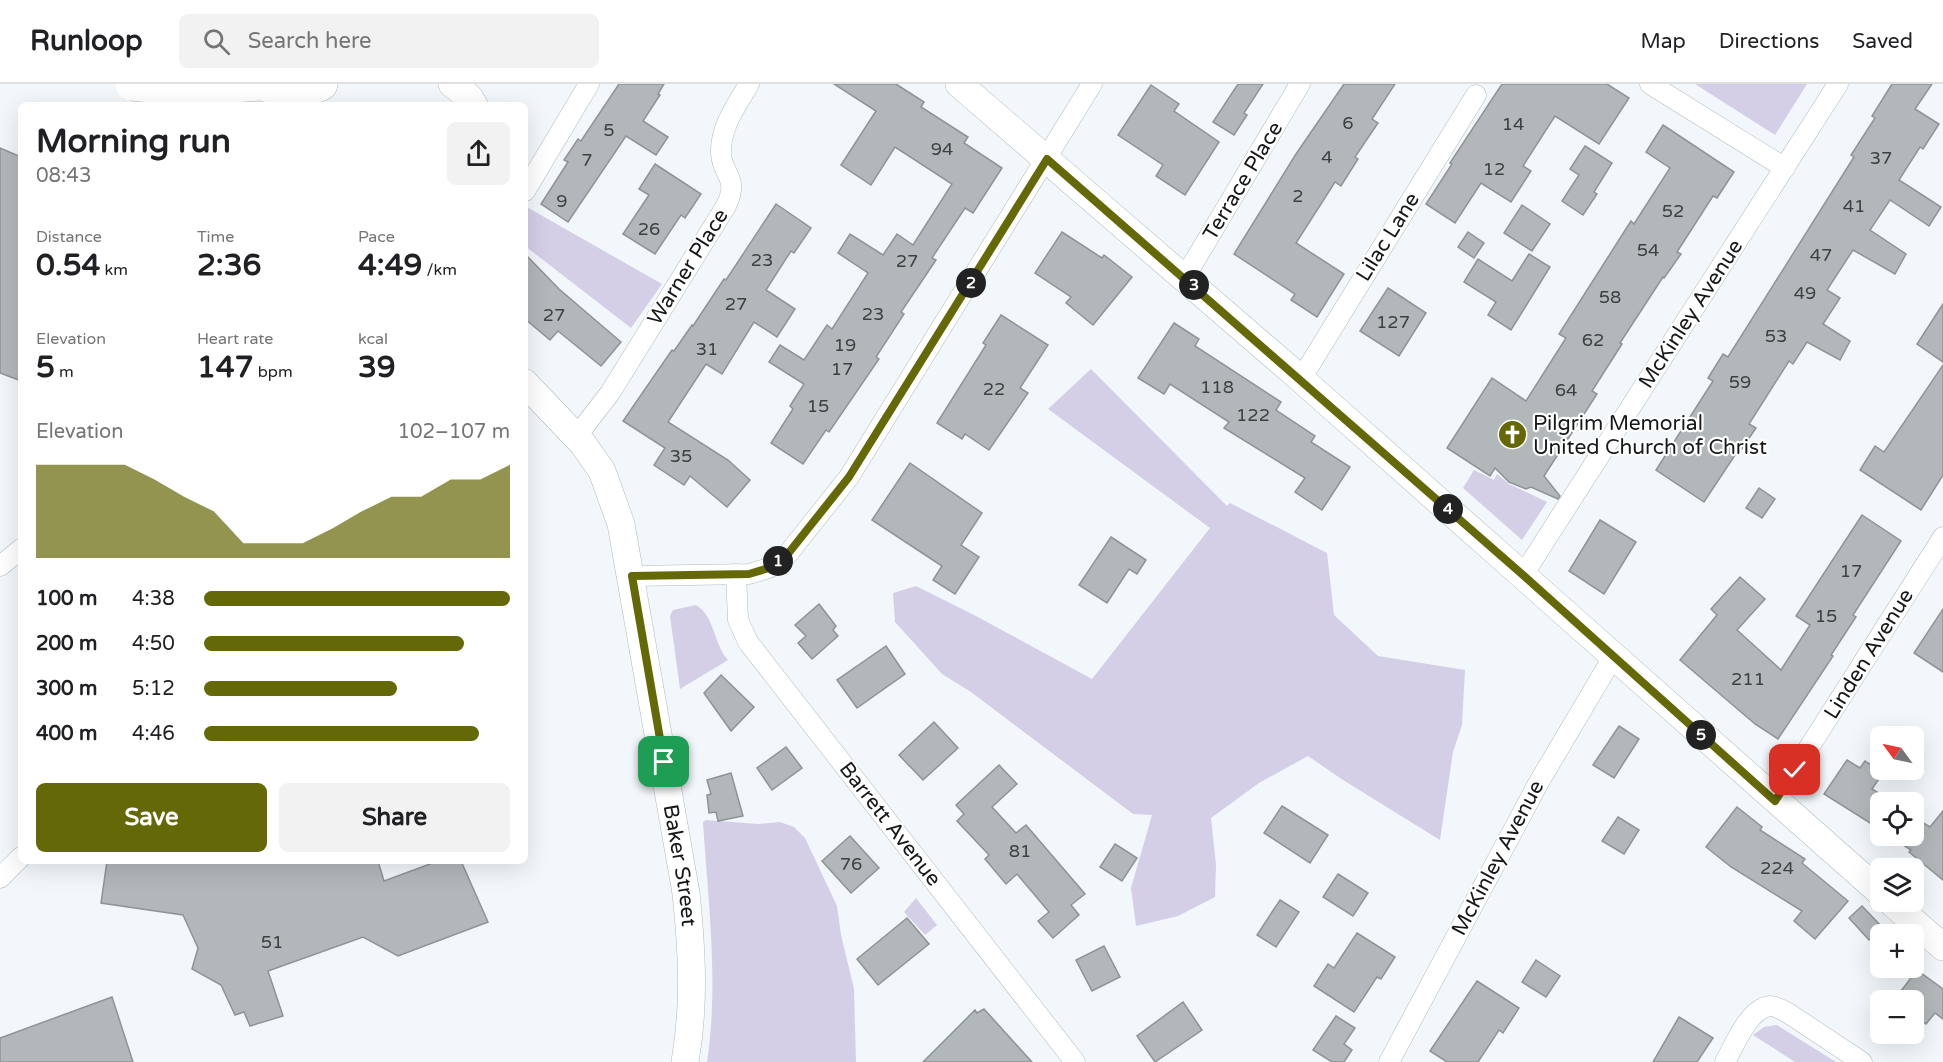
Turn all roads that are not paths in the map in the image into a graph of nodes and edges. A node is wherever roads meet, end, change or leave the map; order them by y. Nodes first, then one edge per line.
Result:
1 (132, 84) edge
2 (203, 84) edge
3 (259, 84) edge
4 (321, 84) edge
5 (452, 84) edge
6 (590, 84) edge
7 (749, 84) edge
8 (959, 84) edge
9 (1092, 84) edge
10 (1300, 84) edge
11 (1650, 84) edge
12 (1838, 84) edge
13 (1476, 94) dead end
14 (202, 102) edge
15 (472, 102) edge
16 (1047, 159) junction
17 (1785, 168) junction
18 (528, 186) edge
19 (1185, 277) junction
20 (1301, 380) junction
21 (528, 386) edge
22 (576, 437) junction
23 (1943, 537) edge
24 (18, 551) edge
25 (0, 566) edge
26 (736, 574) junction
27 (1523, 575) junction
28 (632, 576) junction
29 (1612, 657) junction
30 (1775, 801) junction
31 (18, 860) edge
32 (0, 878) edge
33 (1870, 883) edge
34 (1903, 912) edge
35 (1943, 947) edge
36 (685, 1062) edge
37 (1075, 1062) edge
38 (1389, 1062) edge
39 (1725, 1062) edge
40 (1862, 1062) edge

1 - 3 highway, bridge
2 - 14 street
3 - 4 highway
5 - 15 main road
6 - 18 street
7 - 22 street, Warner Place
8 - 16 main road
9 - 16 street
10 - 19 street, Terrace Place
11 - 17 street
12 - 17 street, McKinley Avenue
13 - 20 street, Lilac Lane
16 - 19 main road
16 - 26 street
17 - 27 street, McKinley Avenue
19 - 20 main road
20 - 27 main road
21 - 22 main road, Baker Street
22 - 28 main road, Baker Street
23 - 30 street, Linden Avenue
24 - 25 street
26 - 28 street
26 - 37 street, Barrett Avenue
27 - 29 main road
28 - 36 main road, Baker Street
29 - 30 main road
29 - 38 street, McKinley Avenue
30 - 33 main road
31 - 32 street
34 - 35 main road
39 - 40 street

